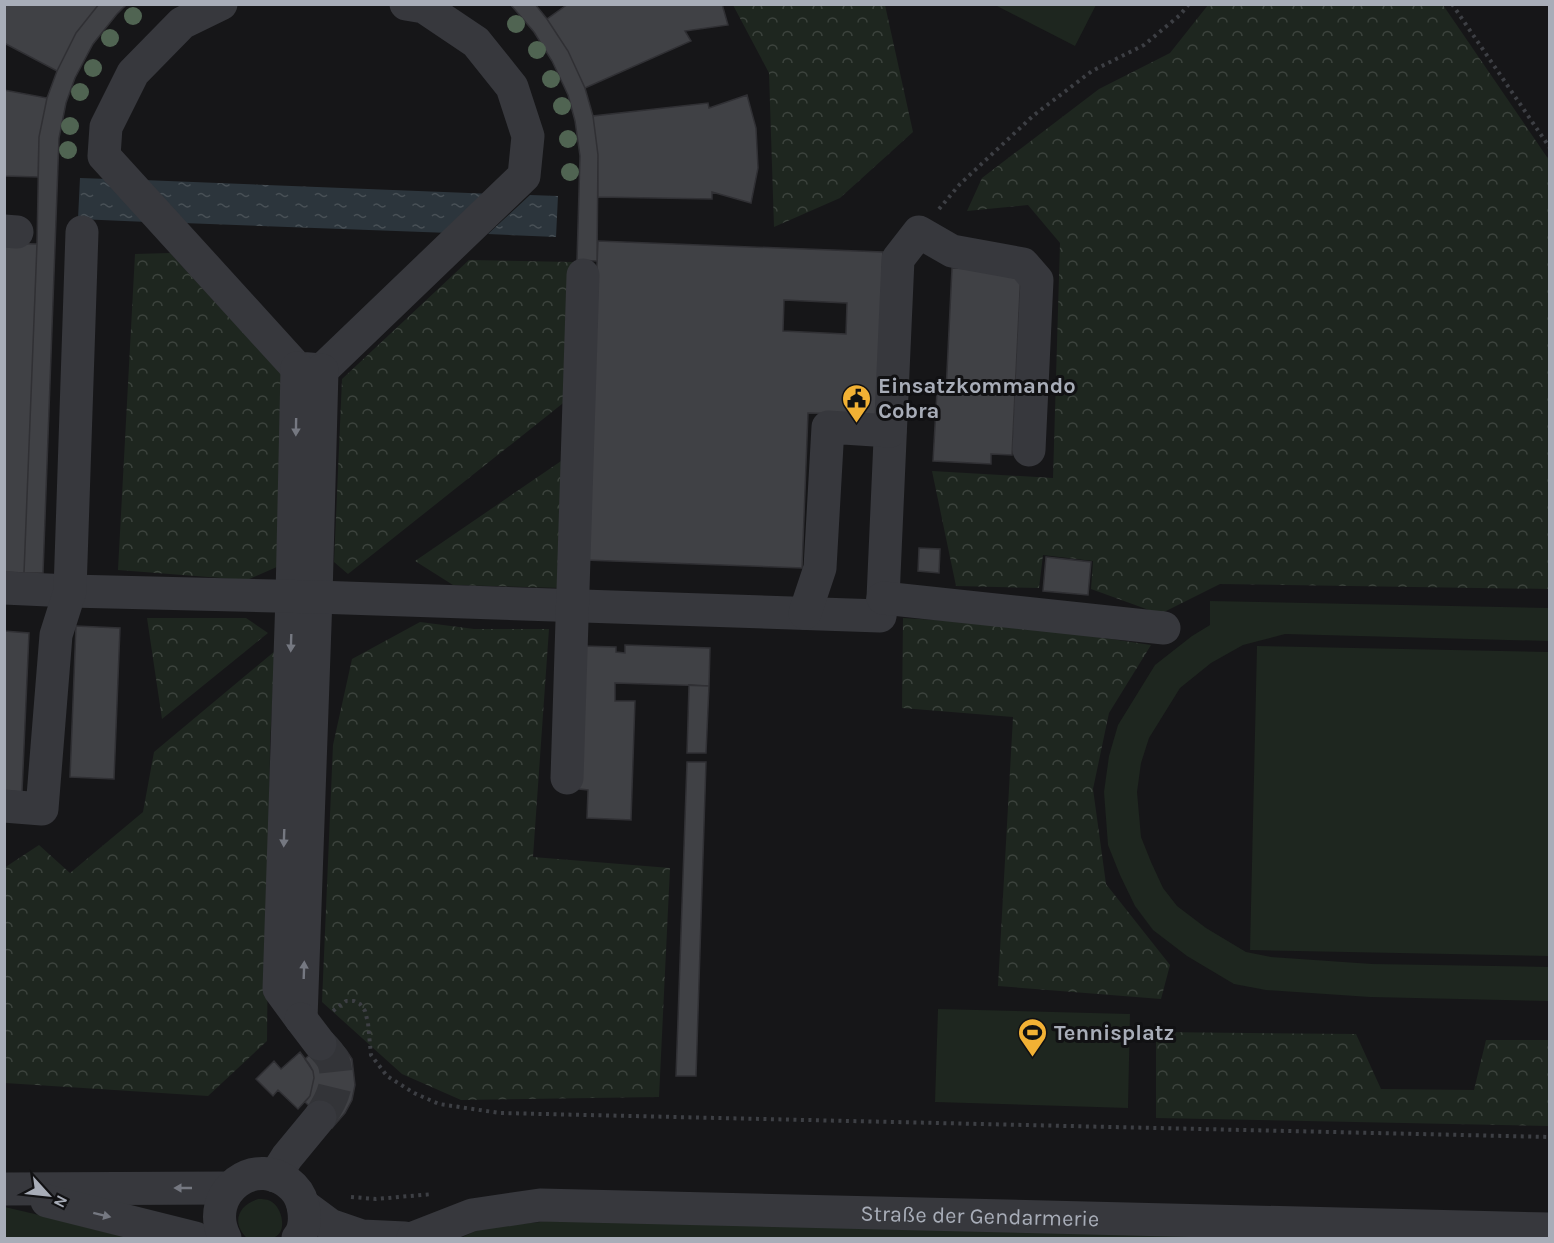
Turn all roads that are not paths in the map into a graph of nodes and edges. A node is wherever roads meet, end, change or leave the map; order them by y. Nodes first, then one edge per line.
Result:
1 (221, 4) edge
2 (406, 4) edge
3 (82, 232) dead end
4 (584, 275) dead end
5 (310, 369) junction
6 (890, 431) junction
7 (1029, 450) dead end
8 (4, 588) edge
9 (70, 591) junction
10 (304, 596) junction
11 (883, 598) junction
12 (573, 605) junction
13 (805, 613) junction
14 (1164, 628) dead end
15 (567, 778) dead end
16 (4, 806) edge
17 (311, 1031) tunnel mouth
18 (320, 1117) tunnel mouth
19 (275, 1176) junction
20 (230, 1188) junction
21 (4, 1189) edge
22 (303, 1205) junction
23 (1550, 1229) edge
24 (195, 1239) edge
25 (225, 1239) edge
26 (298, 1239) edge
27 (405, 1239) edge
28 (413, 1239) edge

1 - 5 street
2 - 5 street
3 - 9 street
4 - 12 street
5 - 10 street
6 - 7 street
6 - 11 street
6 - 13 street
8 - 9 street
9 - 10 street
9 - 16 street
10 - 12 street
10 - 17 street
11 - 13 street
11 - 14 street
12 - 13 street
12 - 15 street
18 - 19 street
19 - 20 street
19 - 22 street
20 -> 21 street
20 - 25 street
21 -> 24 street
22 - 26 street
22 - 27 street
23 - 28 street, Straße der Gendarmerie

